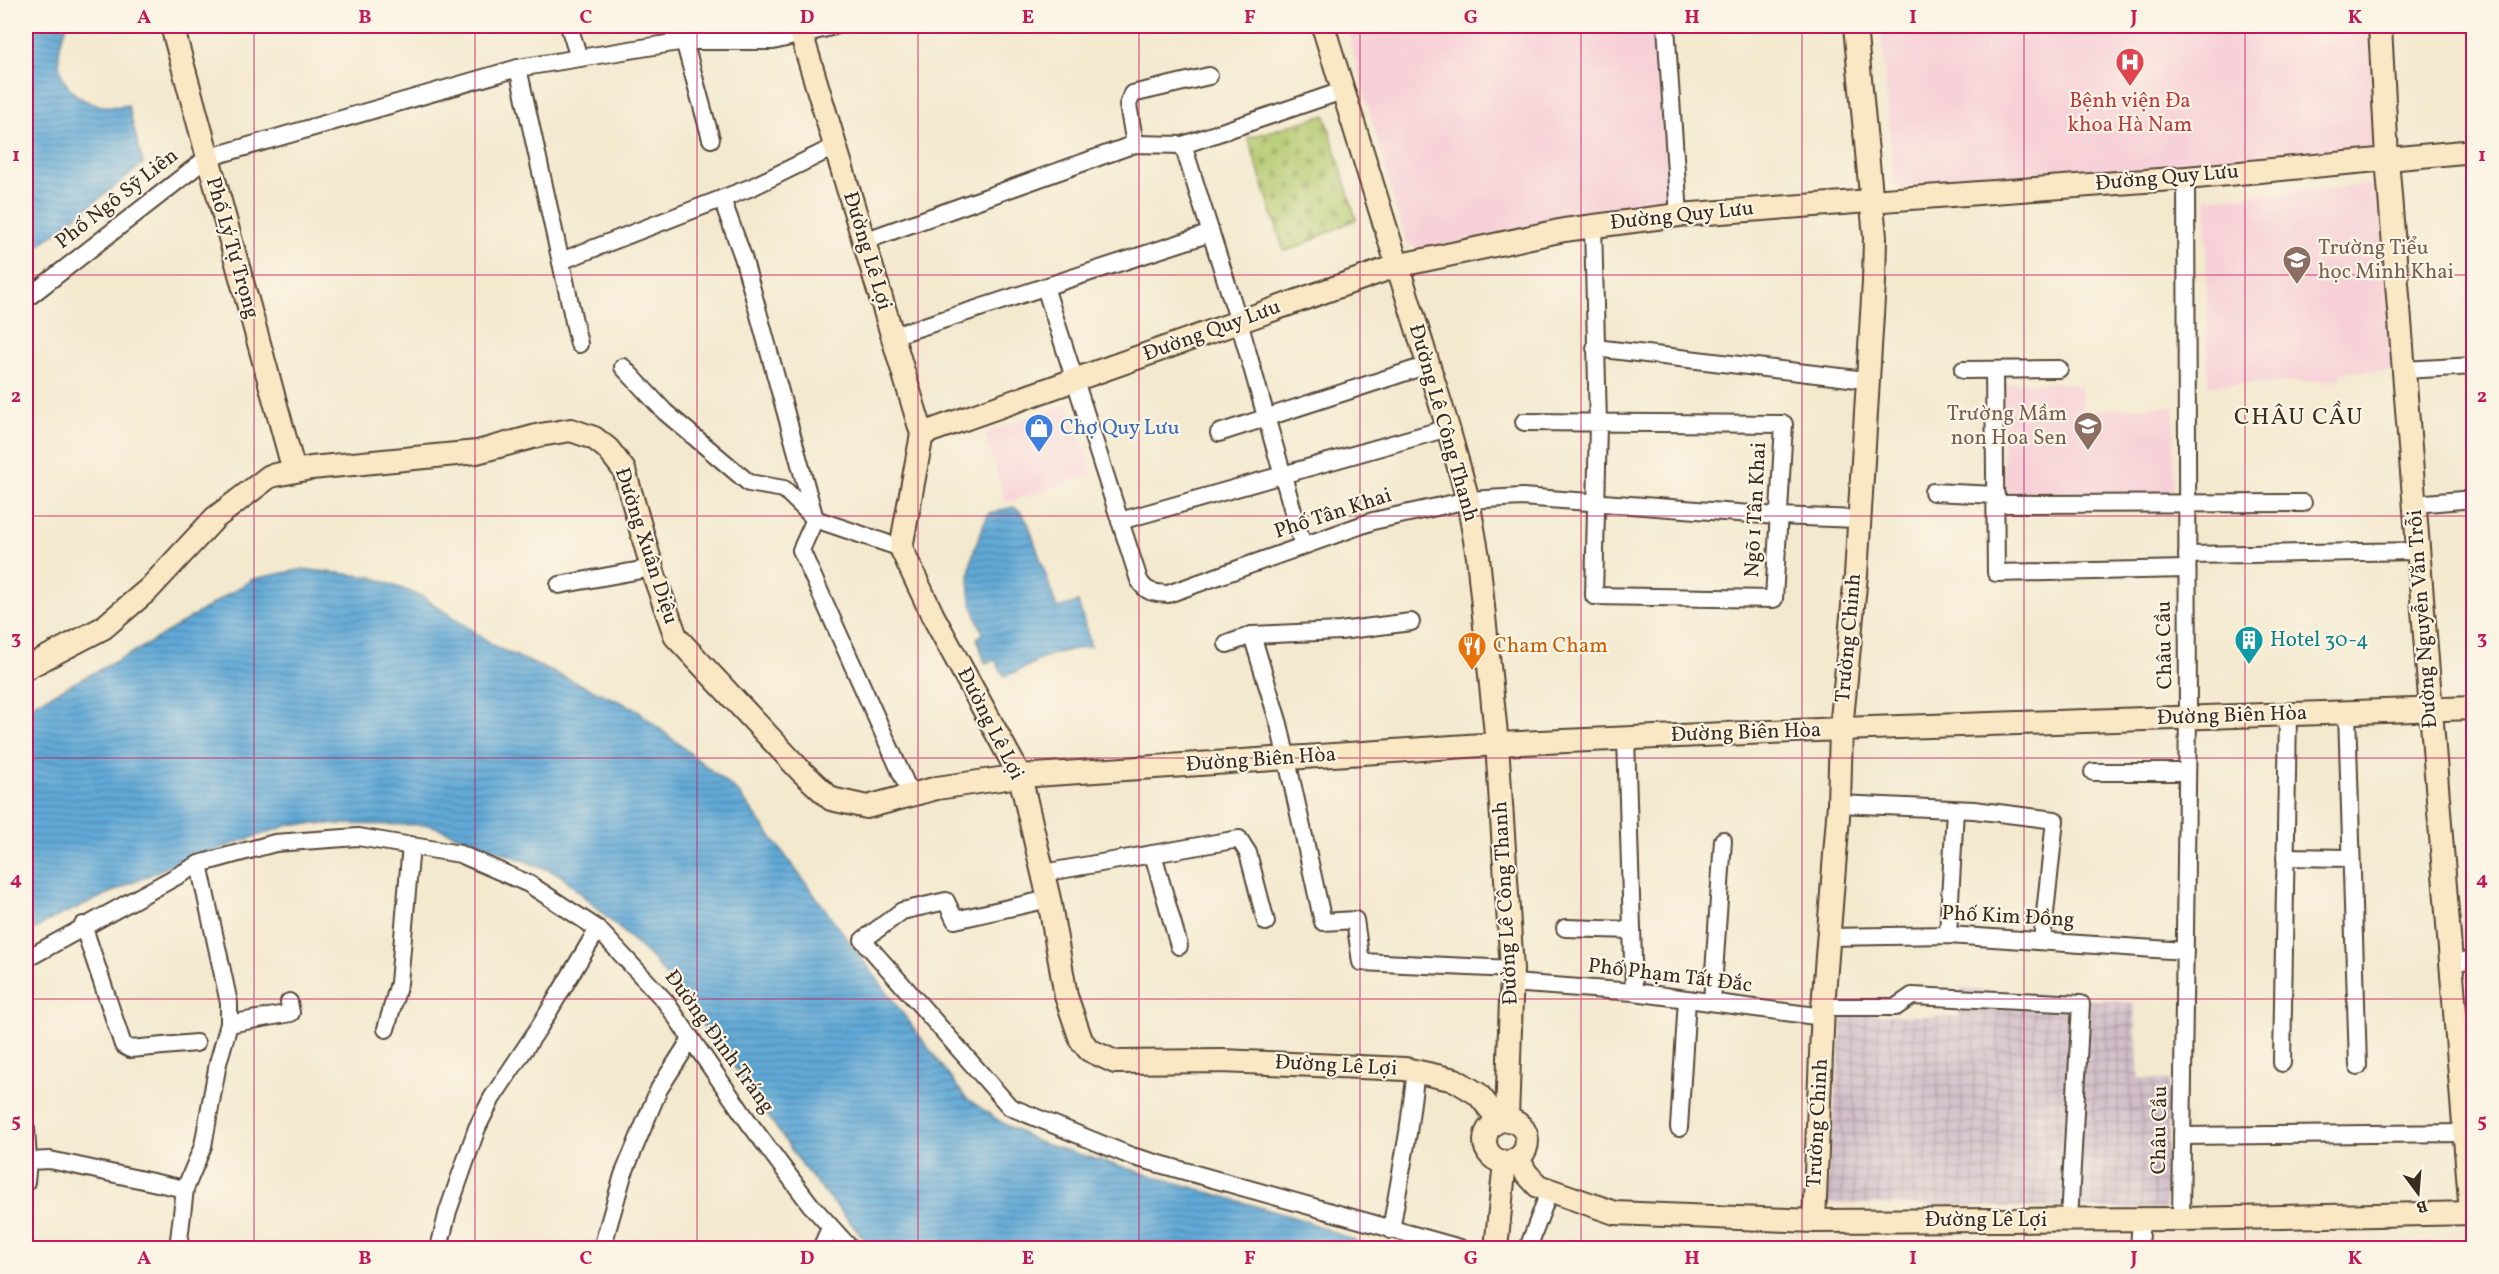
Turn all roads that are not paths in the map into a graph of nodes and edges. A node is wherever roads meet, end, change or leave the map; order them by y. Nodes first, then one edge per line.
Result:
1 (172, 26) edge
2 (569, 26) edge
3 (835, 26) edge
4 (1323, 26) edge
5 (1666, 26) edge
6 (1855, 26) edge
7 (1869, 26) edge
8 (2380, 26) edge
9 (800, 29) edge
10 (682, 33) edge
11 (1865, 55) junction
12 (579, 58) junction
13 (518, 68) junction
14 (1209, 76) dead end
15 (1342, 91) junction
16 (711, 139) dead end
17 (1135, 144) junction
18 (1183, 145) junction
19 (836, 146) junction
20 (2474, 151) edge
21 (207, 158) junction
22 (2387, 158) junction
23 (2186, 178) junction
24 (722, 199) junction
25 (1880, 199) junction
26 (1679, 214) junction
27 (1593, 225) junction
28 (1210, 232) junction
29 (864, 241) junction
30 (561, 261) junction
31 (1396, 266) junction
32 (1045, 286) junction
33 (26, 298) edge
34 (1239, 322) junction
35 (892, 336) junction
36 (579, 344) dead end
37 (1595, 348) junction
38 (1428, 365) junction
39 (2474, 366) edge
40 (623, 368) dead end
41 (2059, 369) dead end
42 (1963, 370) dead end
43 (1994, 370) junction
44 (2404, 370) junction
45 (1866, 380) junction
46 (1073, 381) junction
47 (1266, 418) junction
48 (1524, 422) dead end
49 (1598, 423) junction
50 (1448, 428) junction
51 (1219, 433) dead end
52 (922, 434) junction
53 (294, 471) junction
54 (1282, 475) junction
55 (1933, 492) dead end
56 (2474, 499) edge
57 (1468, 500) junction
58 (1996, 500) junction
59 (1597, 502) junction
60 (2186, 502) junction
61 (2302, 503) dead end
62 (2414, 504) junction
63 (1778, 516) junction
64 (815, 519) junction
65 (1858, 519) junction
66 (1120, 521) junction
67 (1303, 546) junction
68 (902, 548) junction
69 (2418, 551) junction
70 (2187, 562) junction
71 (652, 568) junction
72 (559, 585) dead end
73 (1411, 622) dead end
74 (1252, 635) junction
75 (1227, 644) dead end
76 (26, 668) edge
77 (2474, 708) edge
78 (2430, 710) junction
79 (2347, 712) junction
80 (2288, 714) junction
81 (2188, 716) junction
82 (1841, 729) junction
83 (1626, 738) junction
84 (1497, 744) junction
85 (1285, 759) junction
86 (2093, 772) dead end
87 (2187, 772) junction
88 (1020, 776) junction
89 (911, 795) junction
90 (1839, 804) junction
91 (1955, 810) junction
92 (1723, 840) dead end
93 (411, 845) junction
94 (1153, 854) junction
95 (2285, 857) junction
96 (2351, 858) junction
97 (199, 864) junction
98 (1043, 873) junction
99 (1049, 899) junction
100 (1266, 922) dead end
101 (83, 925) junction
102 (1565, 928) dead end
103 (598, 929) junction
104 (1632, 930) junction
105 (1948, 935) junction
106 (1828, 937) junction
107 (2042, 941) junction
108 (1179, 946) dead end
109 (2185, 951) junction
110 (26, 959) edge
111 (2474, 960) edge
112 (2450, 962) junction
113 (1512, 976) junction
114 (1634, 992) junction
115 (1687, 999) junction
116 (289, 1002) dead end
117 (1712, 1002) junction
118 (1823, 1012) junction
119 (229, 1024) junction
120 (386, 1029) dead end
121 (691, 1039) junction
122 (196, 1043) dead end
123 (2282, 1063) dead end
124 (2358, 1066) dead end
125 (1416, 1071) junction
126 (1503, 1120) junction
127 (1679, 1128) dead end
128 (26, 1129) edge
129 (2464, 1133) junction
130 (2182, 1136) junction
131 (1511, 1160) junction
132 (28, 1161) junction
133 (26, 1182) edge
134 (185, 1189) junction
135 (1549, 1192) junction
136 (2472, 1213) edge
137 (2141, 1219) junction
138 (2181, 1219) junction
139 (2069, 1220) junction
140 (1814, 1221) junction
141 (830, 1228) junction
142 (1391, 1230) junction
143 (178, 1248) edge
144 (439, 1248) edge
145 (602, 1248) edge
146 (821, 1248) edge
147 (850, 1248) edge
148 (1460, 1248) edge
149 (1496, 1248) edge
150 (1528, 1248) edge
151 (2139, 1248) edge

1 - 21 street, Phố Lý Tự Trọng
2 - 12 street
3 - 9 street
4 - 15 street, Đường Lê Công Thanh
5 - 26 street
6 - 11 street
7 - 11 street
8 - 22 street, Đường Nguyễn Văn Trỗi
9 - 10 street
9 - 19 street, Đường Lê Lợi
10 - 12 street
10 - 16 street
11 - 25 street, Trường Chinh
12 - 13 street
13 - 21 street
13 - 30 street
14 - 17 street
15 - 18 street
15 - 31 street, Đường Lê Công Thanh
17 - 18 street
17 - 29 street
18 - 28 street
19 - 24 street
19 - 29 street, Đường Lê Lợi
20 - 22 street, Đường Quy Lưu
21 - 33 street, Phố Ngô Sỹ Liên
21 - 53 street, Phố Lý Tự Trọng
22 - 23 street, Đường Quy Lưu
22 - 44 street, Đường Nguyễn Văn Trỗi
23 - 25 street, Đường Quy Lưu
23 - 60 street, Châu Cầu
24 - 30 street
24 - 64 street
25 - 26 street, Đường Quy Lưu
25 - 45 street, Trường Chinh
26 - 27 street, Đường Quy Lưu
27 - 31 street, Đường Quy Lưu
27 - 37 street
28 - 32 street
28 - 34 street
29 - 35 street, Đường Lê Lợi
30 - 36 street
31 - 34 street, Đường Quy Lưu
31 - 38 street, Đường Lê Công Thanh
32 - 35 street
32 - 46 street, Phố Tân Khai
34 - 46 street, Đường Quy Lưu
34 - 47 street
35 - 52 street, Đường Lê Lợi
37 - 45 street
37 - 49 street
38 - 47 street
38 - 50 street, Đường Lê Công Thanh
39 - 44 street
40 - 64 street
41 - 43 street
42 - 43 street
43 - 58 street
44 - 62 street, Đường Nguyễn Văn Trỗi
45 - 65 street, Trường Chinh
46 - 52 street, Đường Quy Lưu
46 - 66 street, Phố Tân Khai
47 - 51 street
47 - 54 street
48 - 49 street
49 - 59 street
49 - 63 street, Ngõ 1 Tân Khai
50 - 54 street
50 - 57 street, Đường Lê Công Thanh
52 - 68 street, Đường Lê Lợi
53 - 71 street, Đường Xuân Diệu
53 - 76 street, Đường Xuân Diệu
54 - 66 street
54 - 67 street
55 - 58 street
56 - 62 street
57 - 59 street, Phố Tân Khai
57 - 67 street, Phố Tân Khai
57 - 84 street, Đường Lê Công Thanh
58 - 60 street
58 - 70 street
59 - 63 street, Phố Tân Khai
59 - 63 street, Ngõ 1 Tân Khai
60 - 61 street
60 - 70 street, Châu Cầu
62 - 69 street, Đường Nguyễn Văn Trỗi
63 - 65 street, Phố Tân Khai
64 - 68 street
64 - 89 street
65 - 82 street, Trường Chinh
66 - 67 street, Phố Tân Khai
68 - 88 street, Đường Lê Lợi
69 - 70 street
69 - 78 street, Đường Nguyễn Văn Trỗi
70 - 81 street, Châu Cầu
71 - 72 street
71 - 89 street, Đường Xuân Diệu
73 - 74 street
74 - 75 street
74 - 85 street
77 - 78 street, Đường Biên Hòa
78 - 79 street, Đường Biên Hòa
78 - 112 street, Đường Nguyễn Văn Trỗi
79 - 80 street, Đường Biên Hòa
79 - 96 street
80 - 81 street, Đường Biên Hòa
80 - 95 street
81 - 82 street, Đường Biên Hòa
81 - 87 street, Châu Cầu
82 - 83 street, Đường Biên Hòa
82 - 90 street, Trường Chinh
83 - 84 street, Đường Biên Hòa
83 - 104 street
84 - 85 street, Đường Biên Hòa
84 - 113 street, Đường Lê Công Thanh
85 - 88 street, Đường Biên Hòa
85 - 113 street, Phố Phạm Tất Đắc
86 - 87 street
87 - 109 street, Châu Cầu
88 - 89 street, Đường Xuân Diệu
88 - 98 street, Đường Lê Lợi
90 - 91 street
90 - 106 street, Trường Chinh
91 - 105 street
91 - 107 street
92 - 117 street
93 - 97 street, Đường Đinh Tráng
93 - 103 street, Đường Đinh Tráng
93 - 120 street
94 - 98 street
94 - 100 street
94 - 108 street
95 - 96 street
95 - 123 street
96 - 124 street
97 - 101 street, Đường Đinh Tráng
97 - 119 street
98 - 99 street, Đường Lê Lợi
99 - 125 street, Đường Lê Lợi
99 - 142 street
101 - 110 street, Đường Đinh Tráng
101 - 122 street
102 - 104 street
103 - 121 street, Đường Đinh Tráng
103 - 144 street
104 - 114 street
105 - 106 street, Phố Kim Đồng
105 - 107 street, Phố Kim Đồng
106 - 118 street, Trường Chinh
107 - 109 street, Phố Kim Đồng
109 - 130 street, Châu Cầu
111 - 112 street
112 - 129 street, Đường Nguyễn Văn Trỗi
113 - 114 street, Phố Phạm Tất Đắc
113 - 126 street, Đường Lê Công Thanh
114 - 115 street, Phố Phạm Tất Đắc
115 - 117 street, Phố Phạm Tất Đắc
115 - 127 street
116 - 119 street
117 - 118 street, Phố Phạm Tất Đắc
118 - 139 street, Phố Phạm Tất Đắc
118 - 140 street, Trường Chinh
119 - 134 street
121 - 141 street, Đường Đinh Tráng
121 - 145 street
125 - 126 street, Đường Lê Lợi
125 - 142 street
126 - 131 street
126 - 131 street
128 - 132 street
129 - 130 street
129 - 136 street, Đường Nguyễn Văn Trỗi
130 - 138 street, Châu Cầu
131 - 135 street, Đường Lê Lợi
131 - 149 street
132 - 133 street
132 - 134 street
134 - 143 street
135 - 140 street, Đường Lê Lợi
135 - 150 street
136 - 138 street, Đường Lê Lợi
137 - 138 street, Đường Lê Lợi
137 - 139 street, Đường Lê Lợi
137 - 151 street
139 - 140 street, Đường Lê Lợi
141 - 146 street
141 - 147 street, Đường Đinh Tráng
142 - 148 street

